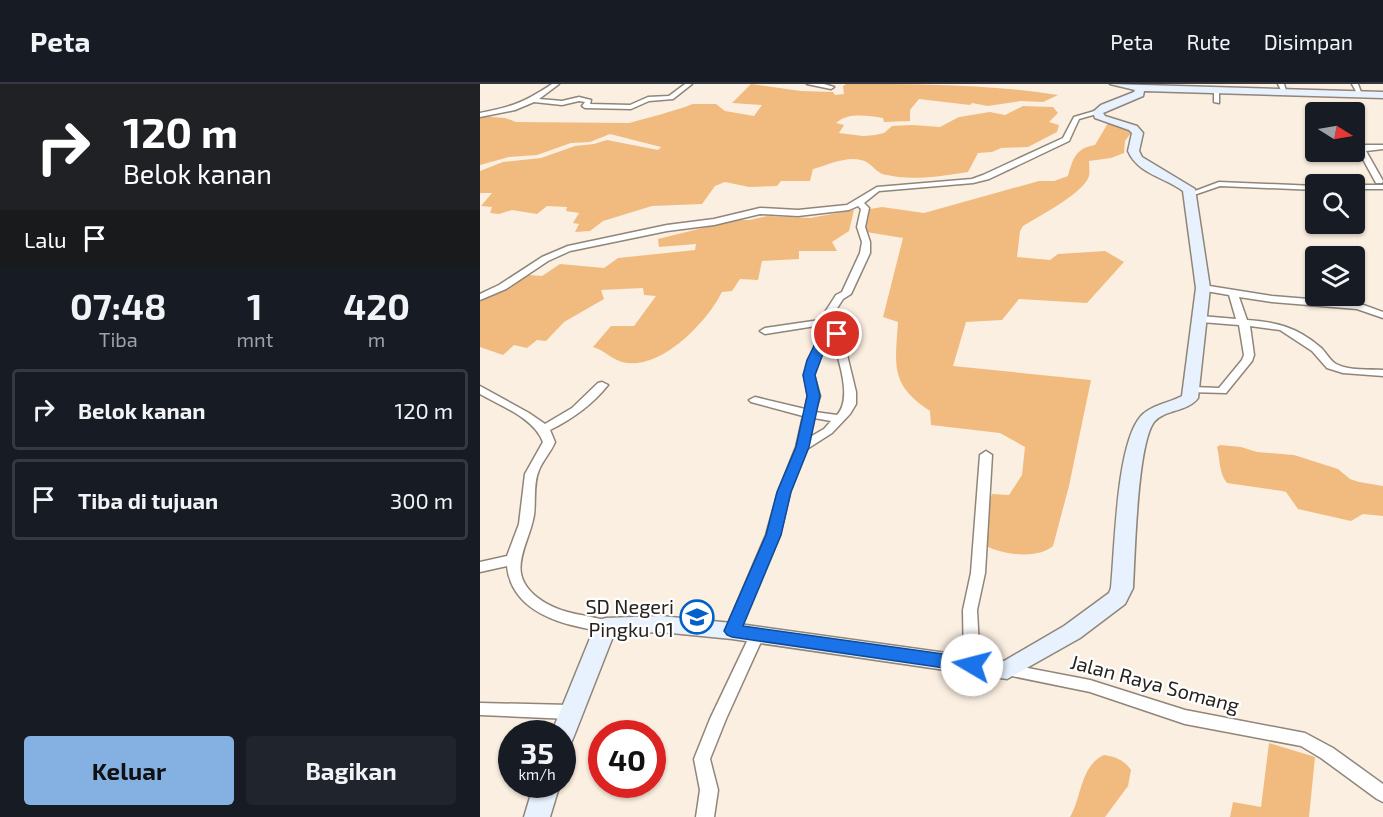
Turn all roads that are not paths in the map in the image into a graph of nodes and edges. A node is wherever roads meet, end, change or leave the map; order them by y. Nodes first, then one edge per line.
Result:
1 (556, 84) edge
2 (688, 84) edge
3 (810, 84) edge
4 (1115, 84) edge
5 (831, 87) dead end
6 (1140, 88) junction
7 (1283, 88) edge
8 (1357, 89) edge
9 (1383, 95) edge
10 (533, 100) junction
11 (585, 106) junction
12 (631, 107) junction
13 (574, 110) dead end
14 (1098, 112) junction
15 (480, 115) edge
16 (622, 116) dead end
17 (1383, 147) edge
18 (1379, 185) edge
19 (1305, 188) edge
20 (1191, 194) junction
21 (859, 203) junction
22 (1203, 288) junction
23 (1233, 293) junction
24 (480, 297) edge
25 (1383, 315) edge
26 (1201, 319) junction
27 (824, 322) junction
28 (1242, 322) junction
29 (765, 331) dead end
30 (837, 334) junction
31 (1383, 373) edge
32 (602, 385) dead end
33 (480, 389) edge
34 (1192, 390) junction
35 (755, 400) dead end
36 (809, 414) junction
37 (839, 419) junction
38 (544, 429) junction
39 (802, 447) junction
40 (987, 455) dead end
41 (513, 560) junction
42 (480, 567) edge
43 (606, 626) junction
44 (732, 631) junction
45 (757, 635) junction
46 (972, 665) junction
47 (1007, 670) junction
48 (480, 709) edge
49 (570, 712) junction
50 (567, 720) edge
51 (1383, 794) edge
52 (543, 798) edge
53 (537, 817) edge
54 (705, 817) edge

1 - 10 street
2 - 12 street
3 - 5 street
4 - 6 street
6 - 7 street
6 - 14 street
7 - 8 street
8 - 9 street
10 - 11 street
10 - 15 street
11 - 12 street
11 - 13 street
12 - 16 street
14 - 20 street
14 - 21 street
17 - 18 street
19 - 20 street
20 - 22 street
21 - 24 street
21 - 27 street
22 - 23 street
22 - 26 street
23 - 25 street
23 - 28 street
26 - 28 street
26 - 34 street
27 - 29 street
27 - 30 street
28 - 31 street
28 - 34 street
30 - 36 street
30 - 37 street
32 - 38 street
33 - 38 street
34 - 47 street
35 - 36 street
36 - 37 street
36 - 39 street
37 - 39 street
38 - 41 street
39 - 44 street
40 - 46 street
41 - 42 street
41 - 43 street
43 - 44 street
43 - 49 street
44 - 45 street
45 - 46 street
45 - 54 street
46 - 47 street
47 - 51 street, Jalan Raya Somang
48 - 49 street
49 - 50 street
52 - 53 street

